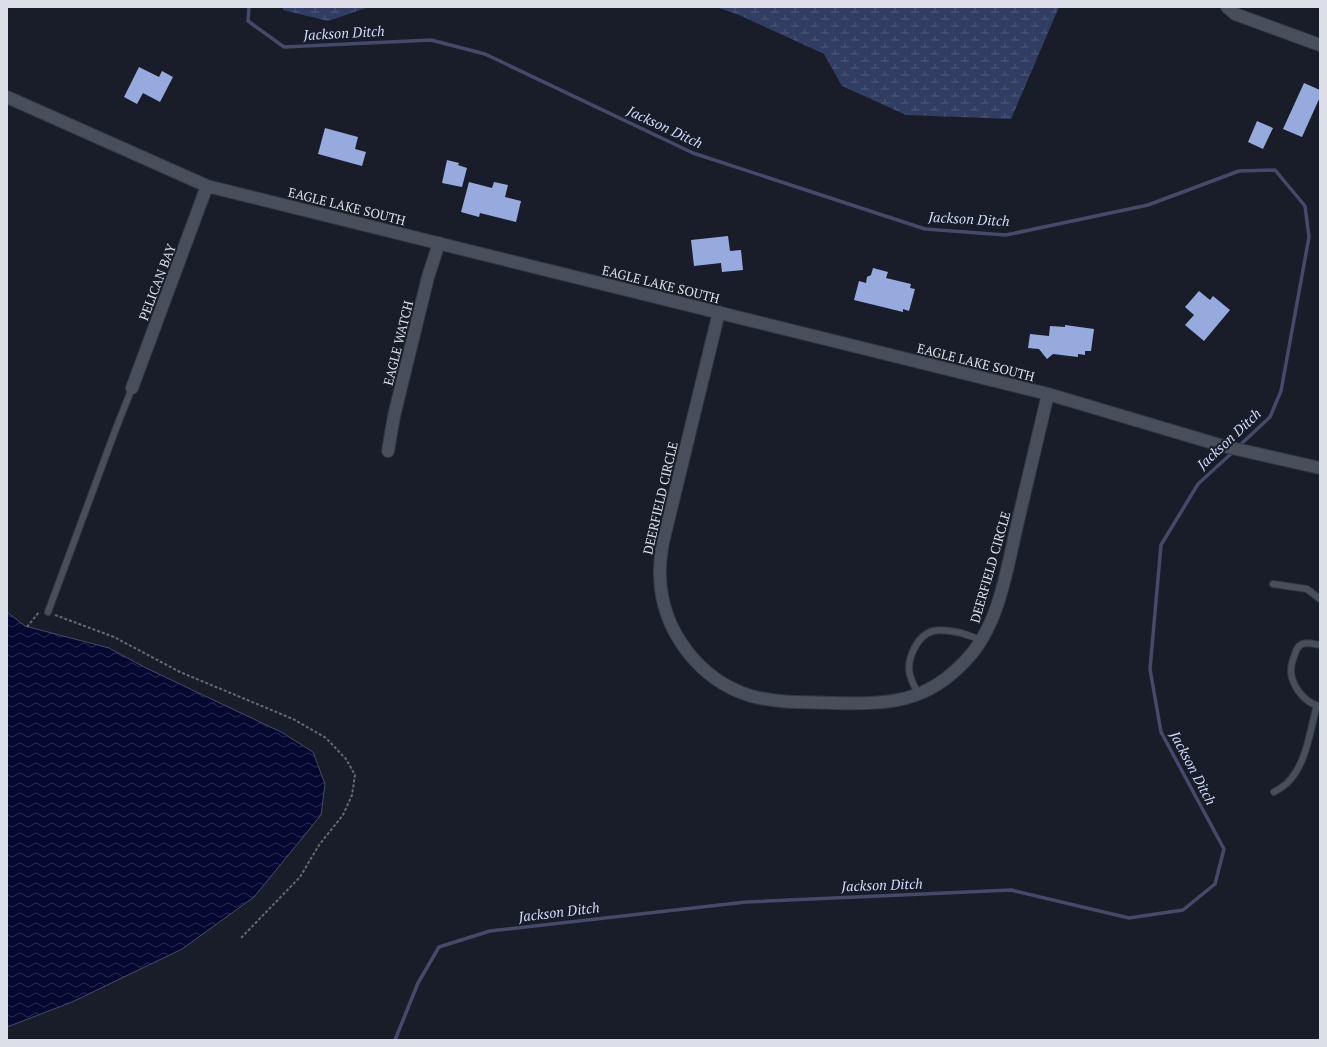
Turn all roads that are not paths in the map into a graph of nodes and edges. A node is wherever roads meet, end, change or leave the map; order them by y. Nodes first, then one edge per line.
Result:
1 (1227, 7) edge
2 (1320, 45) edge
3 (7, 96) edge
4 (208, 186) junction
5 (438, 243) junction
6 (719, 312) junction
7 (132, 388) joint
8 (1048, 394) junction
9 (388, 450) dead end
10 (1320, 468) edge
11 (1273, 584) dead end
12 (1320, 599) edge
13 (48, 612) road end
14 (981, 641) junction
15 (1320, 645) edge
16 (919, 695) junction
17 (1318, 705) edge
18 (1274, 792) dead end

1 - 2 street
3 - 4 street, EAGLE LAKE SOUTH
4 - 5 street, EAGLE LAKE SOUTH
4 - 7 street, PELICAN BAY
5 - 6 street, EAGLE LAKE SOUTH
5 - 9 street, EAGLE WATCH
6 - 8 street, EAGLE LAKE SOUTH
6 - 16 street, DEERFIELD CIRCLE
7 - 13 lane
8 - 10 street, EAGLE LAKE SOUTH
8 - 14 street, DEERFIELD CIRCLE
11 - 12 lane
14 - 16 street, DEERFIELD CIRCLE
14 - 16 lane
15 - 17 lane
17 - 18 lane

